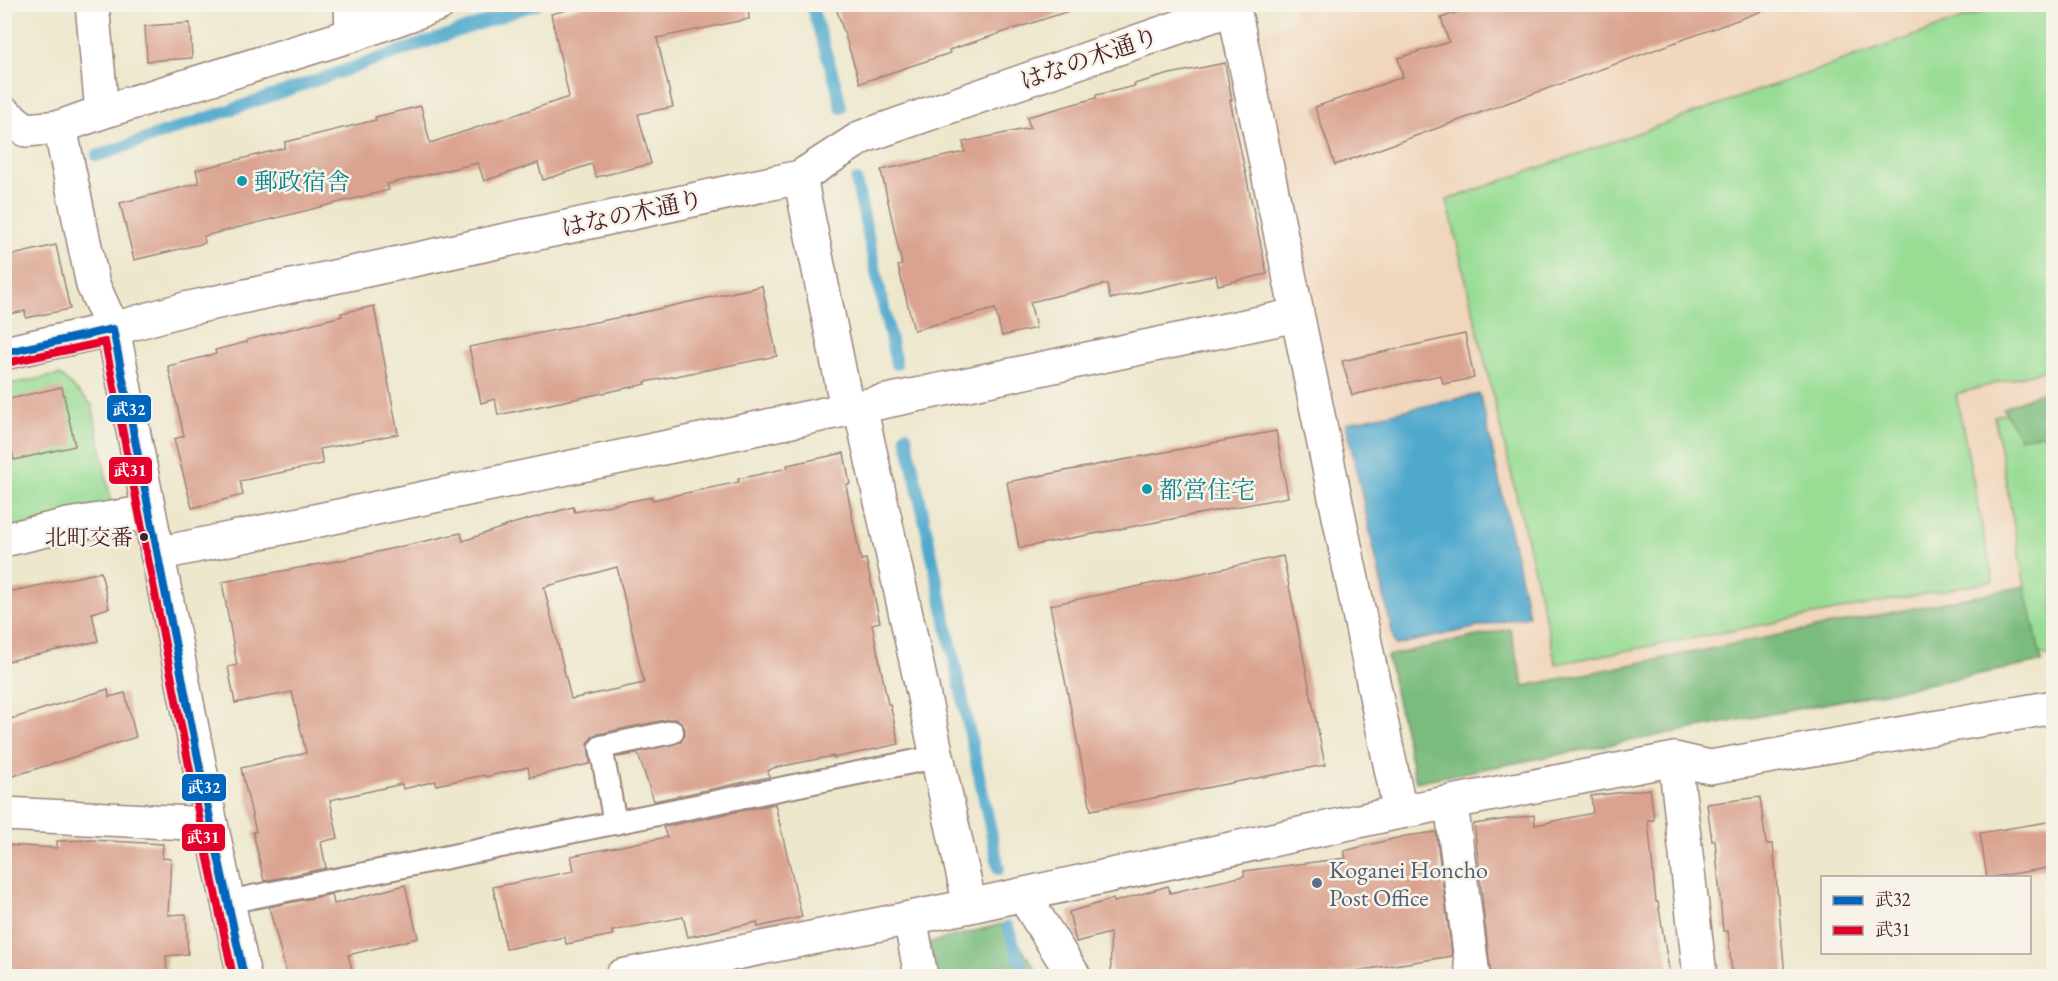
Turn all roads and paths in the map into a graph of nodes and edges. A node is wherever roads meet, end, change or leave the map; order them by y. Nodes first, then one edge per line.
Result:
1 (92, 4) edge
2 (439, 4) edge
3 (1235, 6) edge
4 (351, 20) edge
5 (102, 112) junction
6 (12, 125) edge
7 (60, 128) junction
8 (800, 177) junction
9 (1297, 315) junction
10 (113, 329) junction
11 (4, 353) edge
12 (854, 407) junction
13 (149, 512) junction
14 (4, 540) edge
15 (157, 554) junction
16 (2054, 707) edge
17 (672, 732) dead end
18 (936, 757) junction
19 (1675, 759) junction
20 (1451, 803) junction
21 (1400, 812) junction
22 (4, 814) edge
23 (211, 824) junction
24 (615, 824) junction
25 (1023, 894) junction
26 (228, 902) junction
27 (970, 906) junction
28 (910, 918) junction
29 (244, 976) edge
30 (622, 976) edge
31 (921, 976) edge
32 (1074, 976) edge
33 (1473, 976) edge
34 (1700, 976) edge

1 - 5 street
2 - 4 street
3 - 8 street, はなの木通り
3 - 9 street
4 - 5 street
5 - 7 street
6 - 7 street
7 - 10 street
8 - 10 street, はなの木通り
8 - 12 street
9 - 12 street
9 - 21 street
10 - 11 street, はなの木通り
10 - 13 street
12 - 15 street
12 - 18 street
13 - 14 street
13 - 15 street
15 - 23 street
16 - 19 street
17 - 24 lane
18 - 24 lane
18 - 27 street
19 - 20 street
19 - 34 street
20 - 21 street
20 - 33 street
21 - 25 street
22 - 23 street
23 - 26 street
24 - 26 lane
25 - 27 street
25 - 32 street
26 - 29 street
27 - 28 street
28 - 30 street
28 - 31 street

